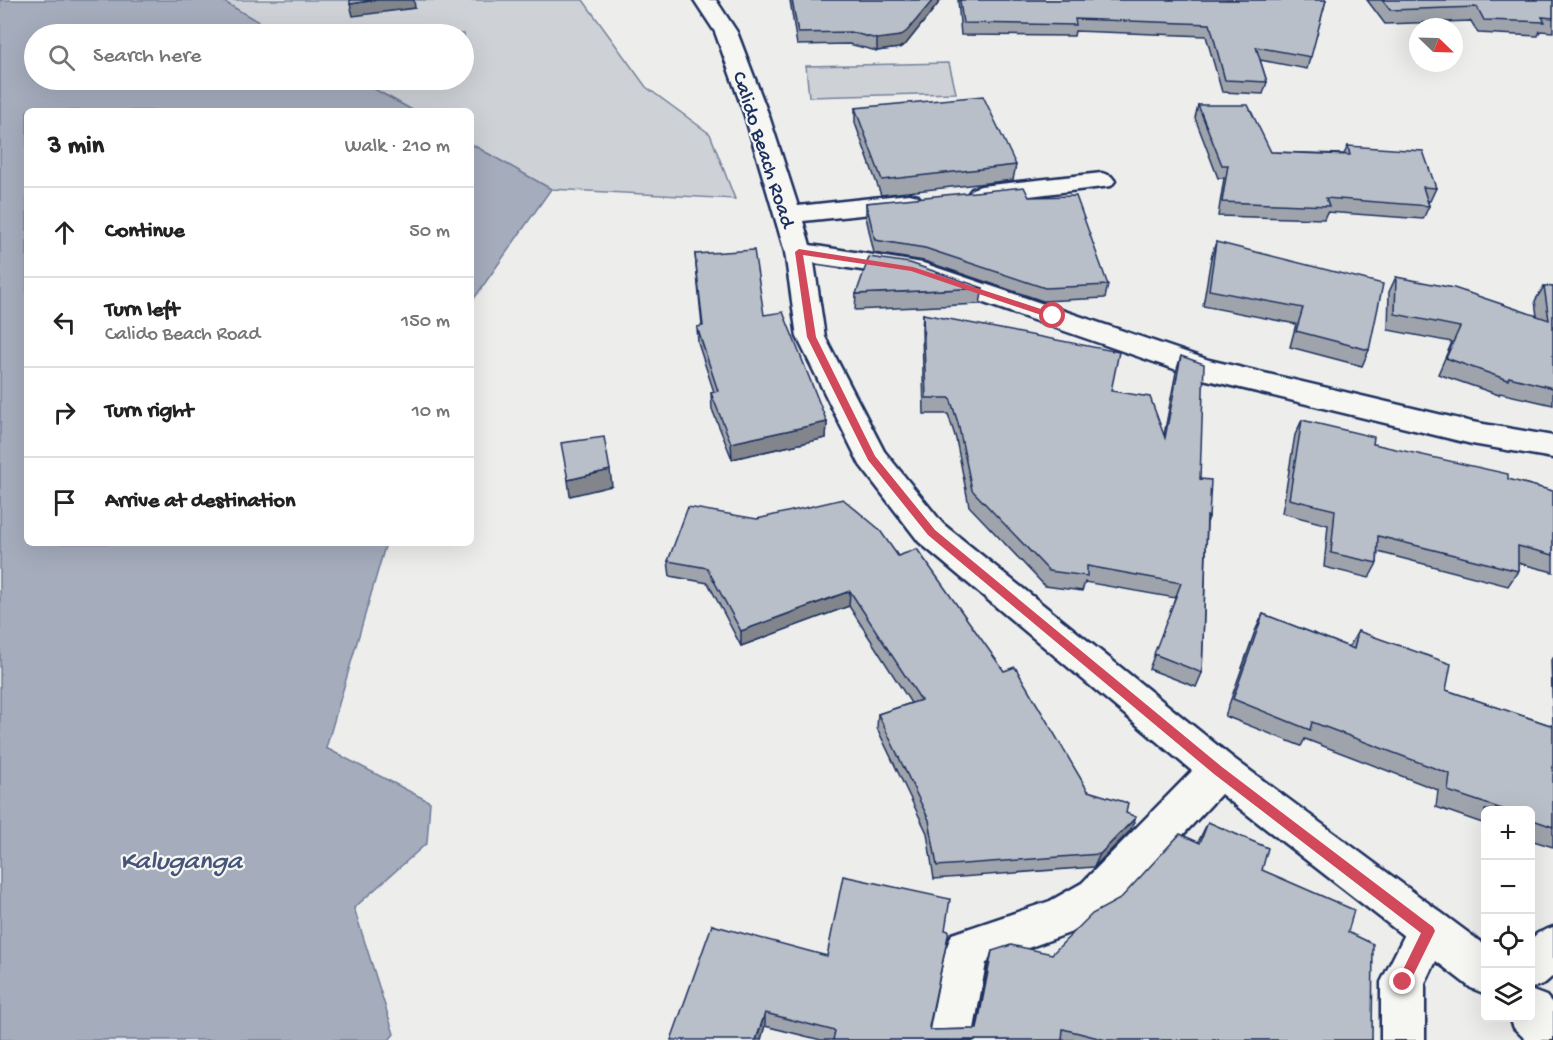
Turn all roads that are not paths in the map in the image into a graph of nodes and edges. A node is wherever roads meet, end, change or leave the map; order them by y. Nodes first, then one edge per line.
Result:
1 (705, 0) edge
2 (1102, 181) dead end
3 (787, 215) junction
4 (799, 252) junction
5 (1553, 447) edge
6 (1218, 770) junction
7 (1428, 931) junction
8 (1553, 948) edge
9 (1535, 964) edge
10 (1481, 970) edge
11 (1535, 1017) edge
12 (1553, 1036) edge
13 (950, 1040) edge
14 (1403, 1040) edge

1 - 3 street, Calido Beach Road
2 - 3 street
3 - 4 street, Calido Beach Road
4 - 5 street
4 - 6 street, Calido Beach Road
6 - 7 street, Calido Beach Road
6 - 13 street
7 - 10 street, Calido Beach Road
7 - 14 street
8 - 9 street
11 - 12 street

